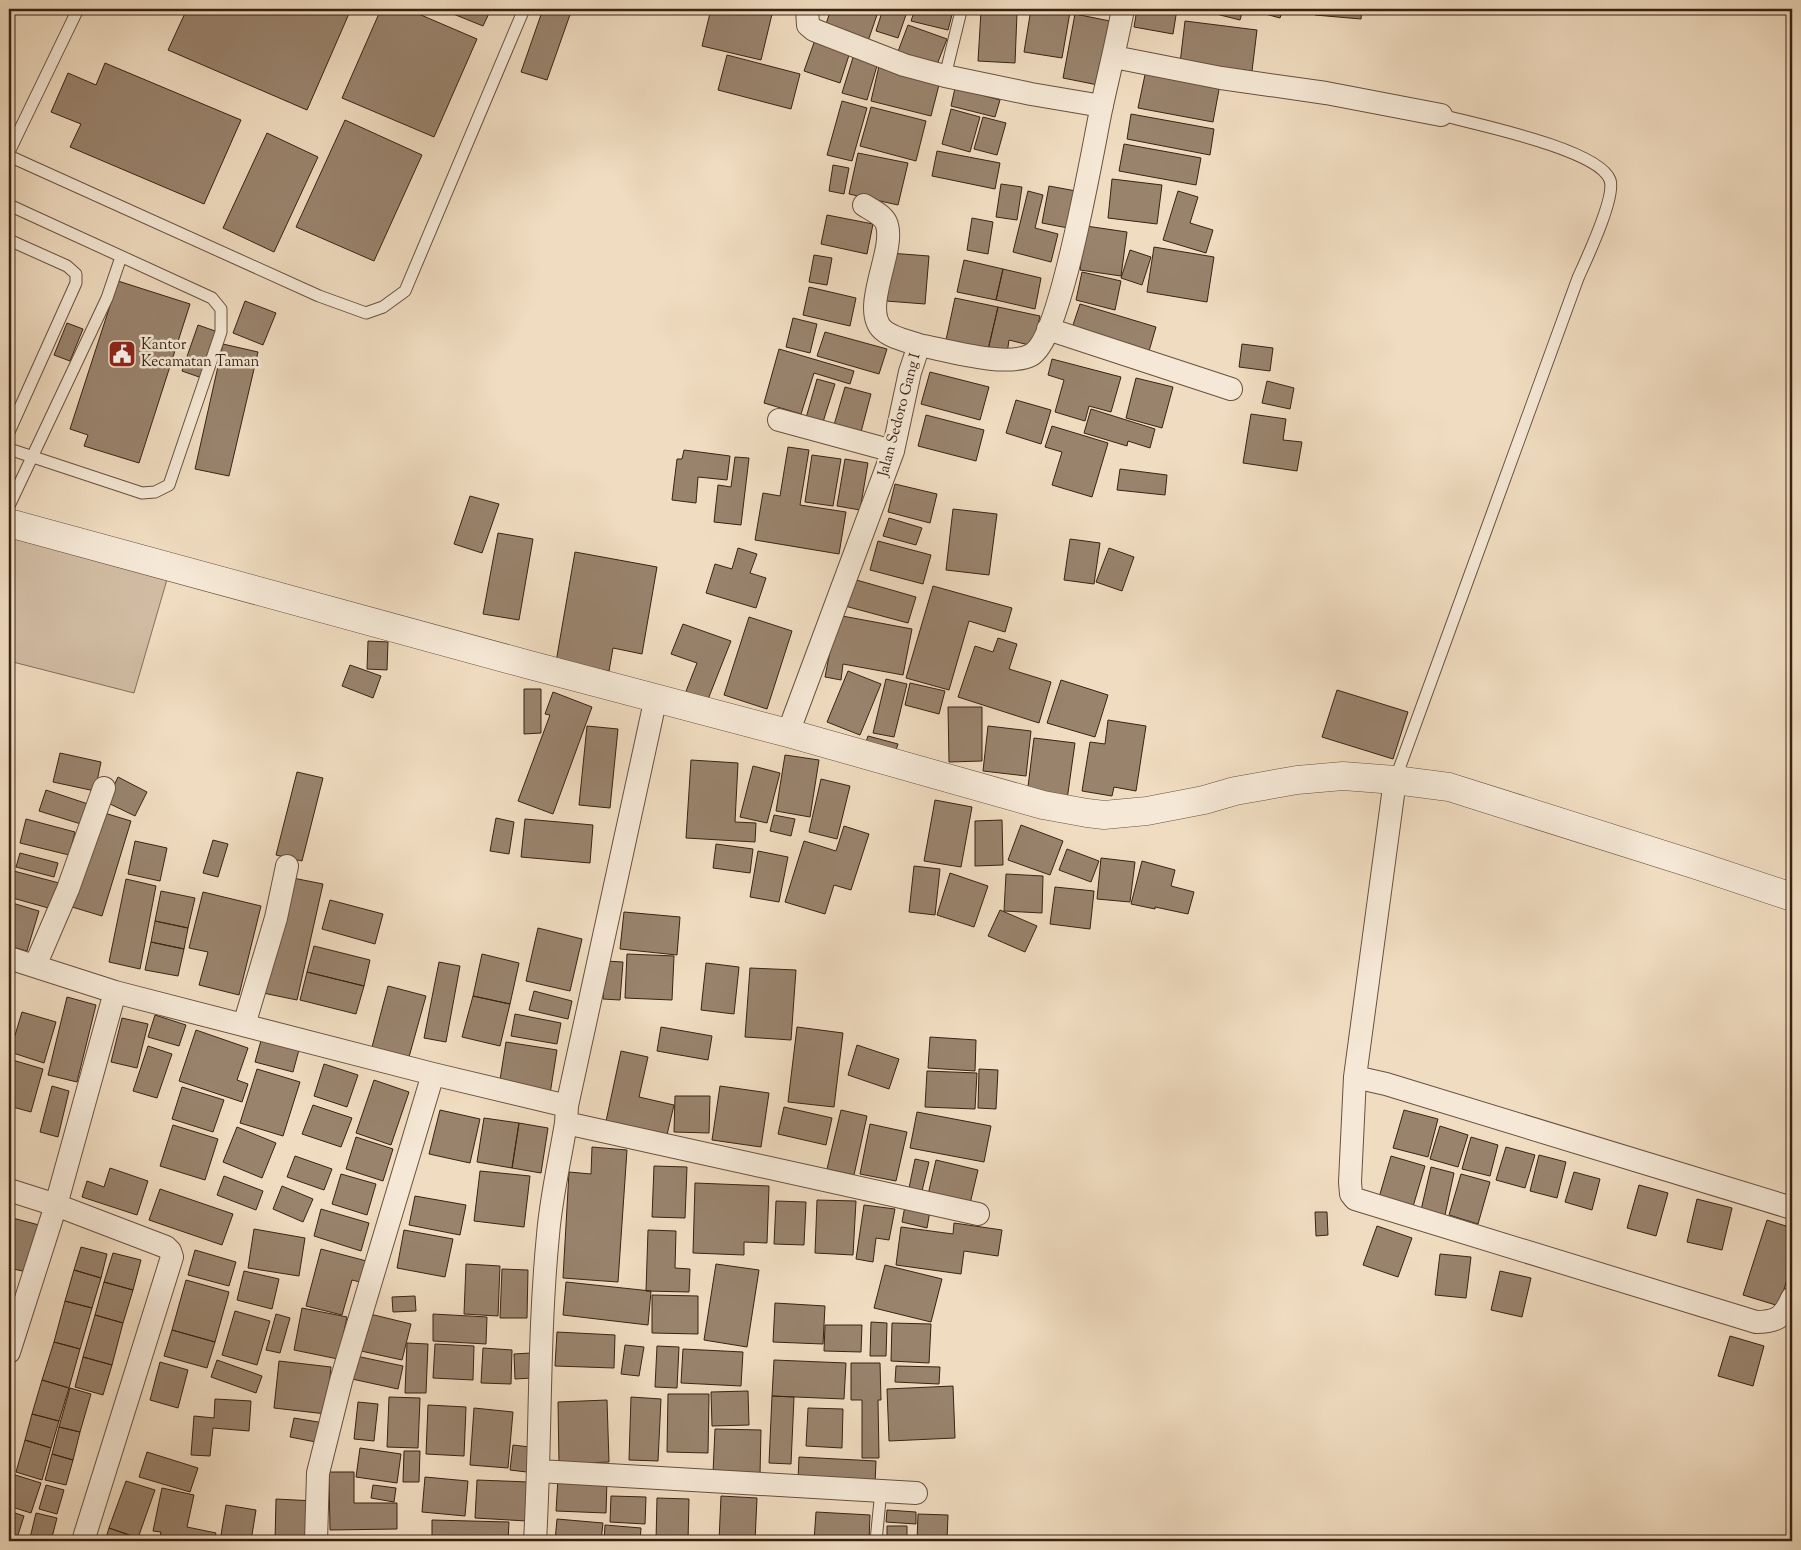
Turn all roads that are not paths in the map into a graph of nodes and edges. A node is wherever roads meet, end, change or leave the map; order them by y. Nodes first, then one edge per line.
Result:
1 (78, 9) edge
2 (524, 9) edge
3 (807, 9) edge
4 (1123, 9) edge
5 (961, 12) dead end
6 (1114, 57) junction
7 (945, 76) junction
8 (1102, 106) junction
9 (1441, 115) joint
10 (9, 152) edge
11 (9, 156) edge
12 (9, 205) edge
13 (864, 205) dead end
14 (9, 240) edge
15 (121, 257) junction
16 (1048, 329) junction
17 (919, 345) junction
18 (1231, 389) dead end
19 (779, 420) dead end
20 (9, 432) edge
21 (9, 449) edge
22 (893, 451) junction
23 (31, 457) junction
24 (9, 506) edge
25 (9, 523) edge
26 (656, 697) junction
27 (788, 733) junction
28 (1395, 780) junction
29 (104, 788) dead end
30 (287, 866) dead end
31 (1792, 897) edge
32 (9, 958) edge
33 (35, 966) junction
34 (115, 992) junction
35 (244, 1025) junction
36 (432, 1074) junction
37 (1355, 1077) junction
38 (567, 1114) junction
39 (9, 1190) edge
40 (56, 1205) junction
41 (1792, 1208) edge
42 (978, 1214) dead end
43 (1792, 1298) edge
44 (9, 1352) edge
45 (539, 1471) junction
46 (881, 1490) junction
47 (916, 1493) dead end
48 (83, 1541) edge
49 (316, 1541) edge
50 (535, 1541) edge
51 (876, 1541) edge

1 - 10 lane
2 - 11 lane
3 - 7 street
4 - 6 street, Jalan Sedoro Gang I
5 - 7 lane
6 - 8 street, Jalan Sedoro Gang I
6 - 9 street
7 - 8 street
8 - 16 street, Jalan Sedoro Gang I
9 - 28 lane
12 - 15 lane
13 - 17 street
14 - 20 lane
15 - 23 lane
15 - 23 lane
16 - 17 street, Jalan Sedoro Gang I
16 - 18 street
17 - 22 street, Jalan Sedoro Gang I
19 - 22 street
21 - 23 lane
22 - 27 street, Jalan Sedoro Gang I
23 - 24 lane
25 - 26 street
26 - 27 street
26 - 38 street
27 - 28 street
28 - 31 street
28 - 37 street
29 - 33 street
30 - 35 street
32 - 33 street
33 - 34 street
34 - 35 street
34 - 40 street
35 - 36 street
36 - 38 street
36 - 49 street
37 - 41 street
37 - 43 street
38 - 42 street
38 - 45 street
39 - 40 street
40 - 44 street
40 - 48 street
45 - 46 street
45 - 50 street
46 - 47 street
46 - 51 lane

